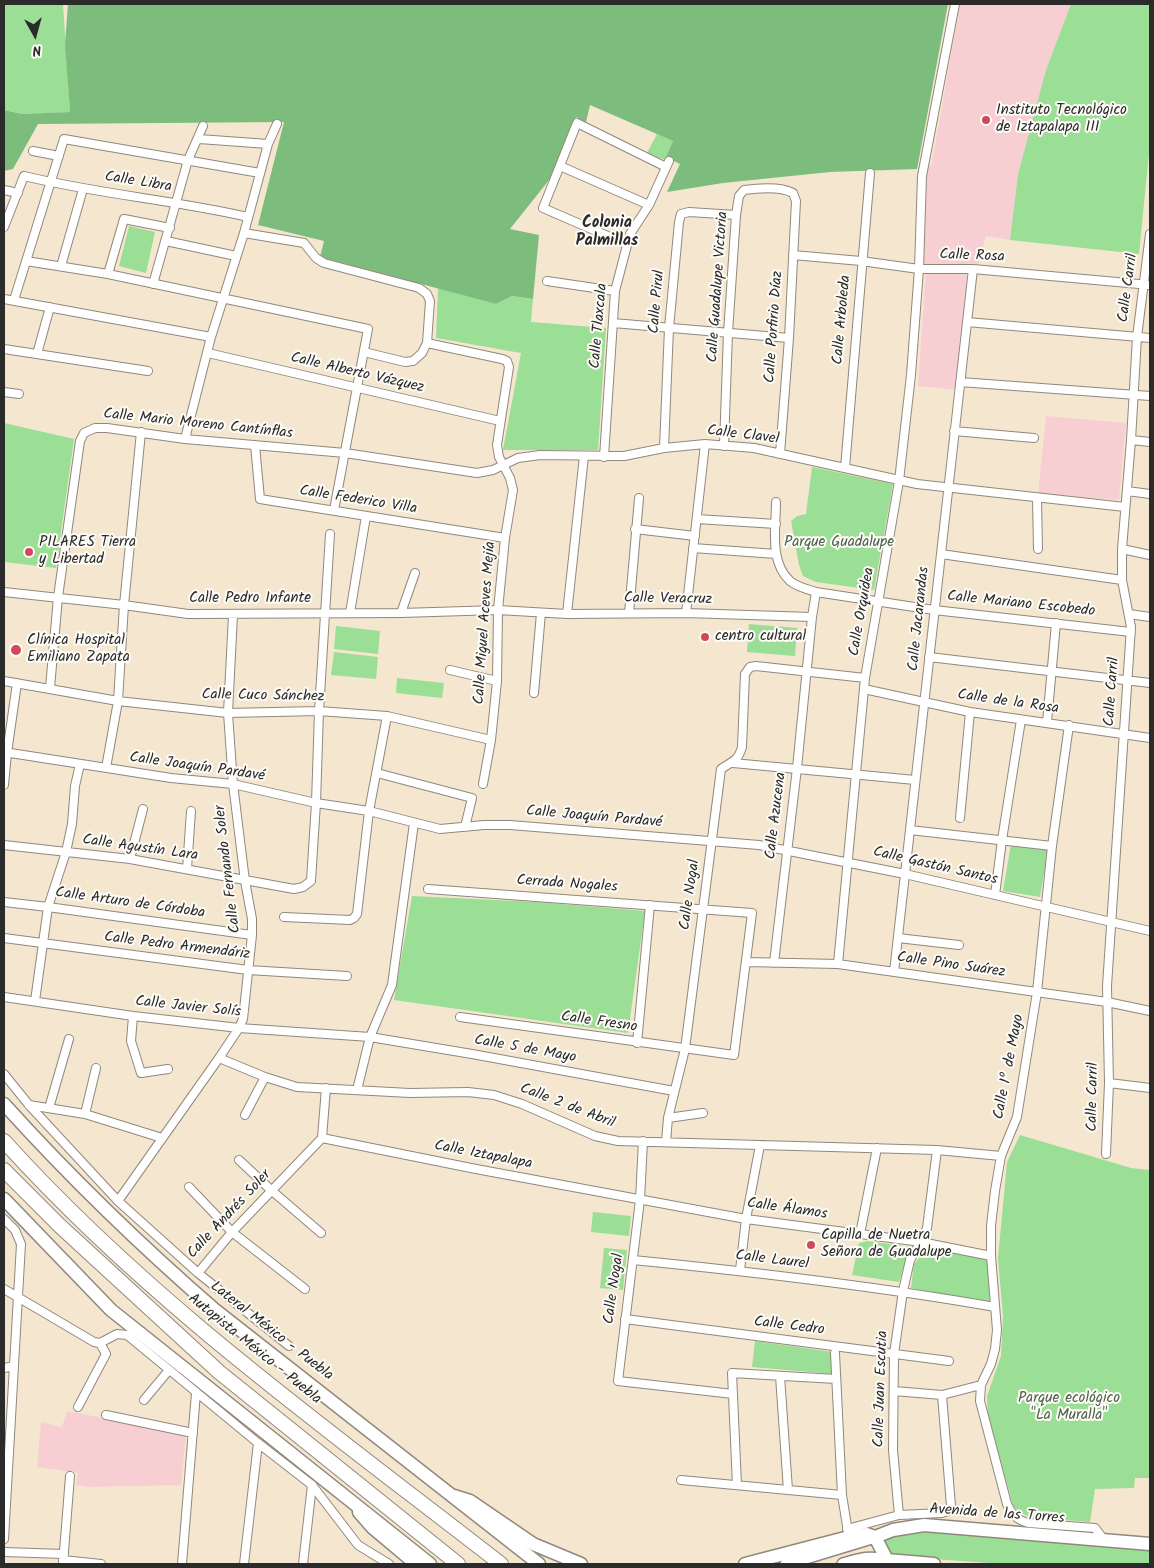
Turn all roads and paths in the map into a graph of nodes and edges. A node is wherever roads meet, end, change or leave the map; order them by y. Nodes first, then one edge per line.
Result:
1 (955, 4) edge
2 (277, 124) dead end
3 (203, 126) dead end
4 (199, 139) junction
5 (268, 144) junction
6 (33, 151) dead end
7 (59, 156) junction
8 (188, 160) junction
9 (560, 166) junction
10 (260, 173) junction
11 (870, 173) dead end
12 (51, 183) junction
13 (83, 189) junction
14 (4, 190) edge
15 (18, 193) junction
16 (796, 201) joint
17 (177, 203) junction
18 (648, 205) junction
19 (736, 215) junction
20 (248, 217) junction
21 (4, 227) edge
22 (170, 228) junction
23 (244, 232) junction
24 (1150, 234) edge
25 (166, 241) junction
26 (626, 244) junction
27 (794, 255) junction
28 (236, 256) junction
29 (26, 261) junction
30 (861, 261) junction
31 (61, 266) junction
32 (919, 269) junction
33 (973, 269) junction
34 (108, 274) junction
35 (547, 281) dead end
36 (153, 284) junction
37 (1147, 284) edge
38 (614, 291) junction
39 (223, 298) junction
40 (4, 299) edge
41 (14, 300) junction
42 (50, 306) junction
43 (967, 322) junction
44 (613, 323) junction
45 (669, 328) junction
46 (728, 333) junction
47 (211, 337) junction
48 (1136, 337) junction
49 (789, 338) junction
50 (1150, 338) edge
51 (427, 343) junction
52 (4, 349) edge
53 (364, 352) junction
54 (208, 353) junction
55 (38, 354) junction
56 (148, 371) dead end
57 (960, 382) junction
58 (357, 389) junction
59 (4, 392) edge
60 (19, 394) dead end
61 (1133, 394) junction
62 (1150, 396) edge
63 (500, 421) junction
64 (954, 431) junction
65 (141, 432) junction
66 (1034, 438) dead end
67 (185, 439) junction
68 (1131, 440) junction
69 (1150, 442) edge
70 (704, 444) junction
71 (255, 445) junction
72 (724, 446) junction
73 (664, 448) junction
74 (345, 453) junction
75 (780, 454) junction
76 (584, 456) junction
77 (604, 457) junction
78 (504, 465) junction
79 (845, 468) junction
80 (899, 481) junction
81 (948, 488) junction
82 (1126, 491) junction
83 (1150, 494) edge
84 (639, 498) dead end
85 (1037, 499) junction
86 (776, 502) dead end
87 (1124, 507) junction
88 (334, 510) junction
89 (366, 516) junction
90 (697, 518) junction
91 (776, 524) junction
92 (636, 529) junction
93 (330, 534) dead end
94 (695, 536) junction
95 (505, 538) junction
96 (693, 548) junction
97 (1038, 549) dead end
98 (1122, 549) junction
99 (776, 554) junction
100 (941, 554) junction
101 (1150, 555) edge
102 (415, 573) dead end
103 (1122, 580) junction
104 (4, 592) edge
105 (816, 592) junction
106 (58, 597) junction
107 (878, 602) junction
108 (124, 604) junction
109 (498, 610) junction
110 (934, 610) junction
111 (325, 612) junction
112 (350, 613) junction
113 (401, 613) junction
114 (541, 613) junction
115 (629, 613) junction
116 (686, 613) junction
117 (567, 614) junction
118 (1129, 614) junction
119 (233, 615) junction
120 (812, 617) junction
121 (1150, 617) edge
122 (1056, 623) junction
123 (1131, 632) junction
124 (929, 657) junction
125 (450, 670) dead end
126 (806, 671) junction
127 (1051, 672) junction
128 (865, 678) junction
129 (4, 681) edge
130 (497, 681) junction
131 (1128, 681) junction
132 (17, 683) junction
133 (1150, 683) edge
134 (50, 688) junction
135 (864, 689) junction
136 (534, 693) dead end
137 (118, 701) junction
138 (924, 703) junction
139 (318, 711) junction
140 (970, 712) junction
141 (228, 713) junction
142 (387, 716) junction
143 (1021, 720) junction
144 (1047, 722) junction
145 (1069, 725) junction
146 (1124, 735) junction
147 (1150, 738) edge
148 (491, 740) junction
149 (5, 752) edge
150 (733, 763) junction
151 (80, 764) junction
152 (106, 768) junction
153 (797, 768) junction
154 (377, 773) junction
155 (856, 774) junction
156 (916, 780) junction
157 (233, 784) junction
158 (483, 784) dead end
159 (4, 785) edge
160 (316, 803) junction
161 (143, 809) dead end
162 (191, 810) dead end
163 (369, 811) junction
164 (960, 818) dead end
165 (414, 823) junction
166 (465, 827) junction
167 (910, 830) junction
168 (1002, 840) junction
169 (712, 842) junction
170 (4, 845) edge
171 (1052, 846) junction
172 (787, 851) junction
173 (66, 852) junction
174 (130, 859) junction
175 (848, 862) junction
176 (187, 869) junction
177 (905, 874) junction
178 (244, 880) junction
179 (428, 889) dead end
180 (995, 895) junction
181 (4, 902) edge
182 (650, 905) junction
183 (48, 907) junction
184 (1046, 907) junction
185 (703, 908) junction
186 (284, 916) dead end
187 (1112, 922) junction
188 (1150, 931) edge
189 (252, 935) junction
190 (4, 938) edge
191 (898, 938) junction
192 (43, 944) junction
193 (959, 945) dead end
194 (746, 962) junction
195 (774, 963) junction
196 (838, 964) junction
197 (248, 970) junction
198 (894, 972) junction
199 (347, 976) dead end
200 (1037, 992) junction
201 (4, 997) edge
202 (34, 1001) junction
203 (1107, 1002) junction
204 (1150, 1011) edge
205 (133, 1016) junction
206 (460, 1017) dead end
207 (239, 1028) junction
208 (370, 1037) junction
209 (70, 1039) dead end
210 (637, 1042) junction
211 (685, 1049) junction
212 (219, 1058) junction
213 (96, 1068) dead end
214 (168, 1069) dead end
215 (4, 1074) edge
216 (266, 1077) junction
217 (1109, 1083) junction
218 (326, 1088) junction
219 (1150, 1088) edge
220 (357, 1090) junction
221 (674, 1091) junction
222 (4, 1104) edge
223 (29, 1105) junction
224 (50, 1108) junction
225 (703, 1113) dead end
226 (85, 1114) junction
227 (245, 1115) dead end
228 (668, 1118) junction
229 (162, 1138) junction
230 (322, 1138) junction
231 (4, 1141) edge
232 (643, 1141) junction
233 (666, 1142) junction
234 (760, 1145) junction
235 (877, 1148) junction
236 (937, 1150) junction
237 (1106, 1154) dead end
238 (1001, 1156) junction
239 (240, 1160) dead end
240 (4, 1170) edge
241 (189, 1187) dead end
242 (271, 1190) junction
243 (4, 1199) edge
244 (640, 1200) junction
245 (118, 1201) junction
246 (4, 1219) edge
247 (746, 1219) junction
248 (31, 1228) junction
249 (232, 1232) junction
250 (321, 1233) dead end
251 (860, 1234) junction
252 (19, 1236) junction
253 (921, 1242) junction
254 (991, 1256) junction
255 (634, 1260) junction
256 (740, 1270) junction
257 (198, 1273) junction
258 (4, 1289) edge
259 (305, 1289) dead end
260 (903, 1291) junction
261 (18, 1298) junction
262 (995, 1307) junction
263 (625, 1319) junction
264 (100, 1343) junction
265 (289, 1346) dead end
266 (834, 1353) dead end
267 (894, 1354) junction
268 (949, 1361) dead end
269 (14, 1366) junction
270 (4, 1368) edge
271 (168, 1370) junction
272 (780, 1376) junction
273 (836, 1378) junction
274 (981, 1385) junction
275 (894, 1391) junction
276 (196, 1393) junction
277 (733, 1394) junction
278 (942, 1395) junction
279 (144, 1400) dead end
280 (78, 1407) dead end
281 (106, 1415) dead end
282 (193, 1433) junction
283 (258, 1443) junction
284 (70, 1476) dead end
285 (681, 1480) dead end
286 (312, 1484) junction
287 (737, 1485) junction
288 (788, 1490) junction
289 (453, 1495) junction
290 (842, 1495) junction
291 (344, 1496) junction
292 (899, 1515) junction
293 (848, 1533) junction
294 (875, 1537) junction
295 (4, 1539) edge
296 (1104, 1540) junction
297 (1150, 1544) edge
298 (4, 1552) edge
299 (63, 1559) edge
300 (883, 1562) edge
301 (900, 1563) edge
302 (101, 1564) edge
303 (182, 1564) edge
304 (244, 1564) edge
305 (303, 1564) edge
306 (389, 1564) edge
307 (416, 1564) edge
308 (430, 1564) edge
309 (458, 1564) edge
310 (500, 1564) edge
311 (539, 1564) edge
312 (581, 1564) edge
313 (745, 1564) edge
314 (786, 1564) edge
315 (843, 1564) edge
316 (934, 1564) edge

1 - 32 street, Calle Orquídea
2 - 5 street
3 - 4 street
4 - 5 street
4 - 8 street
5 - 10 street
6 - 7 street
7 - 8 street
7 - 12 street
8 - 10 street
8 - 17 street
9 - 18 street
9 - 18 street, Calle Tlaxcala
9 - 26 street
10 - 20 street
11 - 30 street, Calle Arboleda
12 - 13 street, Calle Libra
12 - 15 street, Calle Libra
12 - 29 street
13 - 17 street, Calle Libra
13 - 31 street
14 - 15 street
15 - 21 street
16 - 19 street, Calle Guadalupe Victoria
16 - 27 street, Calle Porfirio Díaz
17 - 20 street, Calle Libra
17 - 22 street
18 - 26 street, Calle Tlaxcala
19 - 45 street, Calle Pirul
19 - 46 street, Calle Guadalupe Victoria
20 - 23 street
22 - 25 street
22 - 34 street
23 - 28 street
23 - 51 street
24 - 37 street, Calle Carril
25 - 28 street
25 - 36 street
26 - 38 street, Calle Tlaxcala
27 - 30 street, Calle Rosa
27 - 49 street, Calle Porfirio Díaz
28 - 39 street
29 - 31 street
29 - 41 street
30 - 32 street, Calle Rosa
30 - 79 street, Calle Arboleda
31 - 34 street
32 - 33 street, Calle Rosa
32 - 80 street, Calle Orquídea
33 - 37 street, Calle Rosa
33 - 43 street, Calle Jacarandas
34 - 36 street
35 - 38 street
36 - 39 street
37 - 48 street, Calle Carril
38 - 44 street, Calle Tlaxcala
39 - 47 street
39 - 53 street
40 - 41 street
41 - 42 street
42 - 47 street
42 - 55 street
43 - 48 street
43 - 57 street, Calle Jacarandas
44 - 45 street
44 - 77 street, Calle Tlaxcala
45 - 46 street
45 - 73 street, Calle Pirul
46 - 49 street
46 - 72 street, Calle Guadalupe Victoria
47 - 54 street
48 - 50 street
48 - 61 street, Calle Carril
49 - 75 street, Calle Porfirio Díaz
51 - 53 street
51 - 63 street, Calle Miguel Aceves Mejía
52 - 55 street
53 - 58 street
54 - 58 street, Calle Alberto Vázquez
54 - 67 street
55 - 56 street
57 - 61 street
57 - 64 street, Calle Jacarandas
58 - 63 street, Calle Alberto Vázquez
58 - 74 street
59 - 60 street
61 - 62 street
61 - 68 street, Calle Carril
63 - 78 street, Calle Miguel Aceves Mejía
64 - 66 street
64 - 81 street, Calle Jacarandas
65 - 67 street, Calle Mario Moreno Cantínflas
65 - 106 street, Calle Mario Moreno Cantínflas
65 - 108 street
67 - 71 street, Calle Mario Moreno Cantínflas
68 - 69 street
68 - 82 street, Calle Carril
70 - 72 street, Calle Clavel
70 - 73 street, Calle Clavel
70 - 90 street
71 - 74 street, Calle Mario Moreno Cantínflas
71 - 88 street, Calle Federico Villa
72 - 75 street, Calle Clavel
73 - 77 street, Calle Clavel
74 - 78 street, Calle Mario Moreno Cantínflas
74 - 88 street
75 - 79 street, Calle Clavel
76 - 77 street, Calle Clavel
76 - 78 street, Calle Clavel
76 - 117 street
78 - 95 street, Calle Miguel Aceves Mejía
79 - 80 street, Calle Clavel
80 - 81 street, Calle Clavel
80 - 107 street, Calle Orquídea
81 - 85 street, Calle Clavel
81 - 100 street, Calle Jacarandas
82 - 83 street
82 - 87 street, Calle Carril
84 - 92 street
85 - 87 street, Calle Clavel
85 - 97 street
86 - 91 street
87 - 98 street, Calle Carril
88 - 89 street, Calle Federico Villa
89 - 95 street, Calle Federico Villa
89 - 112 street
90 - 91 street
90 - 94 street
91 - 99 street
92 - 94 street
92 - 115 street
93 - 111 street
94 - 96 street
95 - 109 street, Calle Miguel Aceves Mejía
96 - 99 street
96 - 116 street
98 - 101 street
98 - 103 street, Calle Carril
99 - 105 street, Calle Mariano Escobedo
100 - 103 street
100 - 110 street, Calle Jacarandas
102 - 113 street
103 - 118 street, Calle Carril
104 - 106 street, Calle Pedro Infante
105 - 107 street, Calle Mariano Escobedo
105 - 120 street
106 - 108 street, Calle Pedro Infante
106 - 134 street, Calle Mario Moreno Cantínflas
107 - 110 street, Calle Mariano Escobedo
107 - 128 street, Calle Orquídea
108 - 119 street, Calle Pedro Infante
108 - 137 street
109 - 113 street, Calle Pedro Infante
109 - 114 street, Calle Veracruz
109 - 130 street, Calle Miguel Aceves Mejía
110 - 122 street, Calle Mariano Escobedo
110 - 124 street, Calle Jacarandas
111 - 112 street, Calle Pedro Infante
111 - 119 street, Calle Pedro Infante
111 - 139 street
112 - 113 street, Calle Pedro Infante
114 - 117 street, Calle Veracruz
114 - 136 street
115 - 116 street, Calle Veracruz
115 - 117 street, Calle Veracruz
116 - 120 street, Calle Veracruz
118 - 121 street
118 - 123 street, Calle Carril
119 - 141 street, Calle Fernando Soler
120 - 126 street, Calle Azucena
122 - 123 street, Calle Mariano Escobedo
122 - 127 street
123 - 131 street, Calle Carril
124 - 127 street
124 - 138 street, Calle Jacarandas
125 - 130 street
126 - 128 street
126 - 150 street, Calle Nogal
126 - 153 street, Calle Azucena
127 - 131 street
127 - 144 street
128 - 135 street, Calle Orquídea
129 - 132 street, Calle Cuco Sánchez
130 - 148 street, Calle Miguel Aceves Mejía
131 - 133 street
131 - 146 street, Calle Carril
132 - 134 street, Calle Cuco Sánchez
132 - 149 street
134 - 137 street, Calle Cuco Sánchez
135 - 138 street, Calle de la Rosa
135 - 155 street, Calle Orquídea
137 - 141 street, Calle Cuco Sánchez
137 - 152 street
138 - 140 street, Calle de la Rosa
138 - 156 street, Calle Jacarandas
139 - 141 street, Calle Cuco Sánchez
139 - 142 street, Calle Cuco Sánchez
139 - 160 street
140 - 143 street, Calle de la Rosa
140 - 164 street
141 - 157 street, Calle Fernando Soler
142 - 148 street, Calle Cuco Sánchez
142 - 154 street
143 - 144 street, Calle de la Rosa
143 - 168 street
144 - 145 street, Calle de la Rosa
145 - 146 street, Calle de la Rosa
145 - 171 street, Calle 1º de Mayo
146 - 147 street, Calle de la Rosa
146 - 187 street, Calle Carril
148 - 158 street, Calle Miguel Aceves Mejía
149 - 151 street, Calle Joaquín Pardavé
149 - 159 street
150 - 153 street
150 - 169 street, Calle Nogal
151 - 152 street, Calle Joaquín Pardavé
151 - 173 street
152 - 157 street, Calle Joaquín Pardavé
153 - 155 street
153 - 172 street, Calle Azucena
154 - 163 street
154 - 166 street
155 - 156 street
155 - 175 street, Calle Orquídea
156 - 167 street, Calle Jacarandas
157 - 160 street, Calle Joaquín Pardavé
157 - 178 street, Calle Fernando Soler
160 - 163 street, Calle Joaquín Pardavé
160 - 178 street, Calle Agustín Lara
161 - 174 street
162 - 176 street
163 - 165 street, Calle Joaquín Pardavé
163 - 186 street
165 - 166 street, Calle Joaquín Pardavé
165 - 208 street
166 - 169 street, Calle Joaquín Pardavé
167 - 168 street
167 - 177 street, Calle Jacarandas
168 - 171 street
168 - 180 street
169 - 172 street, Calle Gastón Santos
169 - 185 street, Calle Nogal
170 - 173 street, Calle Agustín Lara
171 - 184 street, Calle 1º de Mayo
172 - 175 street, Calle Gastón Santos
172 - 195 street, Calle Azucena
173 - 174 street, Calle Agustín Lara
173 - 183 street
174 - 176 street, Calle Agustín Lara
175 - 177 street, Calle Gastón Santos
175 - 196 street, Calle Orquídea
176 - 178 street, Calle Agustín Lara
177 - 180 street, Calle Gastón Santos
177 - 191 street, Calle Jacarandas
178 - 189 street, Calle Fernando Soler
179 - 182 street, Cerrada Nogales
180 - 184 street, Calle Gastón Santos
181 - 183 street, Calle Arturo de Córdoba
182 - 185 street, Cerrada Nogales
182 - 210 street
183 - 189 street, Calle Arturo de Córdoba
183 - 192 street
184 - 187 street, Calle Gastón Santos
184 - 200 street, Calle 1º de Mayo
185 - 194 street, Cerrada Nogales
185 - 211 street, Calle Nogal
187 - 188 street, Calle Gastón Santos
187 - 203 street, Calle Carril
189 - 197 street, Calle Fernando Soler
190 - 192 street, Calle Pedro Armendáriz
191 - 193 street
191 - 198 street, Calle Jacarandas
192 - 197 street, Calle Pedro Armendáriz
192 - 202 street
194 - 195 street, Calle Pino Suárez
194 - 211 street, Calle Fresno
195 - 196 street, Calle Pino Suárez
196 - 198 street, Calle Pino Suárez
197 - 199 street, Calle Pedro Armendáriz
197 - 207 street, Calle Fernando Soler
198 - 200 street, Calle Pino Suárez
200 - 203 street, Calle Pino Suárez
200 - 238 street, Calle 1º de Mayo
201 - 202 street, Calle Javier Solís
202 - 205 street, Calle Javier Solís
203 - 204 street, Calle Pino Suárez
203 - 217 street, Calle Carril
205 - 207 street, Calle Javier Solís
205 - 214 street
206 - 210 street, Calle Fresno
207 - 208 street, Calle Javier Solís
207 - 212 street, Calle Fernando Soler
208 - 220 street
208 - 221 street, Calle 5 de Mayo
209 - 224 street
210 - 211 street, Calle Fresno
211 - 221 street, Calle Nogal
212 - 216 street, Calle 2 de Abril
212 - 229 street, Calle Fernando Soler
213 - 226 street
215 - 223 street, Calle Andrés Soler
216 - 218 street, Calle 2 de Abril
216 - 227 street
217 - 219 street
217 - 237 street, Calle Carril
218 - 220 street, Calle 2 de Abril
218 - 230 street
220 - 232 street, Calle 2 de Abril
221 - 228 street, Calle Nogal
222 - 289 main road, Lateral México - Puebla
223 - 224 street
223 - 245 street, Calle Andrés Soler
224 - 226 street
225 - 228 street
226 - 229 street
228 - 233 street, Calle Nogal
229 - 245 street, Calle Fernando Soler
230 - 242 street, Calle Andrés Soler
230 - 244 street, Calle Iztapalapa
231 - 310 highway, Autopista México - Puebla
232 - 233 street, Calle 2 de Abril
232 - 244 street, Calle Nogal
233 - 234 street, Calle 2 de Abril
234 - 235 street, Calle 2 de Abril
234 - 247 street
235 - 236 street, Calle 2 de Abril
235 - 251 street
236 - 238 street, Calle 2 de Abril
236 - 253 street, Calle Juan Escutia
238 - 254 street, Calle 1º de Mayo
239 - 242 street
240 - 309 highway
241 - 249 street
242 - 249 street, Calle Andrés Soler
242 - 250 street
243 - 248 main road
244 - 247 street, Calle Álamos
244 - 255 street, Calle Nogal
245 - 257 street, Calle Andrés Soler
246 - 252 street
247 - 251 street, Calle Álamos
247 - 256 street
248 - 252 street
248 - 291 main road
249 - 257 street, Calle Andrés Soler
249 - 259 street
251 - 253 street, Calle Álamos
252 - 261 street
253 - 254 street, Calle Álamos
253 - 260 street, Calle Juan Escutia
254 - 262 street, Calle 1º de Mayo
255 - 256 street, Calle Laurel
255 - 263 street, Calle Nogal
256 - 260 street, Calle Laurel
257 - 265 street
258 - 261 street
260 - 262 street, Calle Laurel
260 - 267 street, Calle Juan Escutia
261 - 264 street
261 - 269 street
262 - 274 street, Calle 1º de Mayo
263 - 267 street, Calle Cedro
263 - 277 street, Calle Nogal
264 - 271 street
264 - 280 street
266 - 273 street
267 - 268 street, Calle Cedro
267 - 275 street, Calle Juan Escutia
269 - 270 street
269 - 295 street
271 - 276 street
271 - 279 street
272 - 273 street
272 - 277 street
272 - 288 street
273 - 290 street
274 - 278 street
274 - 296 street, Calle 1º de Mayo
275 - 278 street
275 - 292 street, Calle Juan Escutia
276 - 282 street
276 - 283 street
277 - 287 street
278 - 292 street
281 - 282 street
282 - 303 street
283 - 286 street
283 - 304 street
284 - 299 street
285 - 287 street
286 - 305 street
286 - 306 street
287 - 288 street
288 - 290 street
289 - 311 main road, Lateral México - Puebla
289 - 312 main road
290 - 293 street
291 - 307 main road
291 - 308 main road
292 - 293 street
293 - 294 main road
293 - 313 main road
294 - 296 main road, Avenida de las Torres
294 - 300 main road
294 - 314 main road, Avenida de las Torres
296 - 297 main road, Avenida de las Torres
298 - 299 street
299 - 302 street
300 - 301 main road
300 - 315 main road
301 - 316 main road

